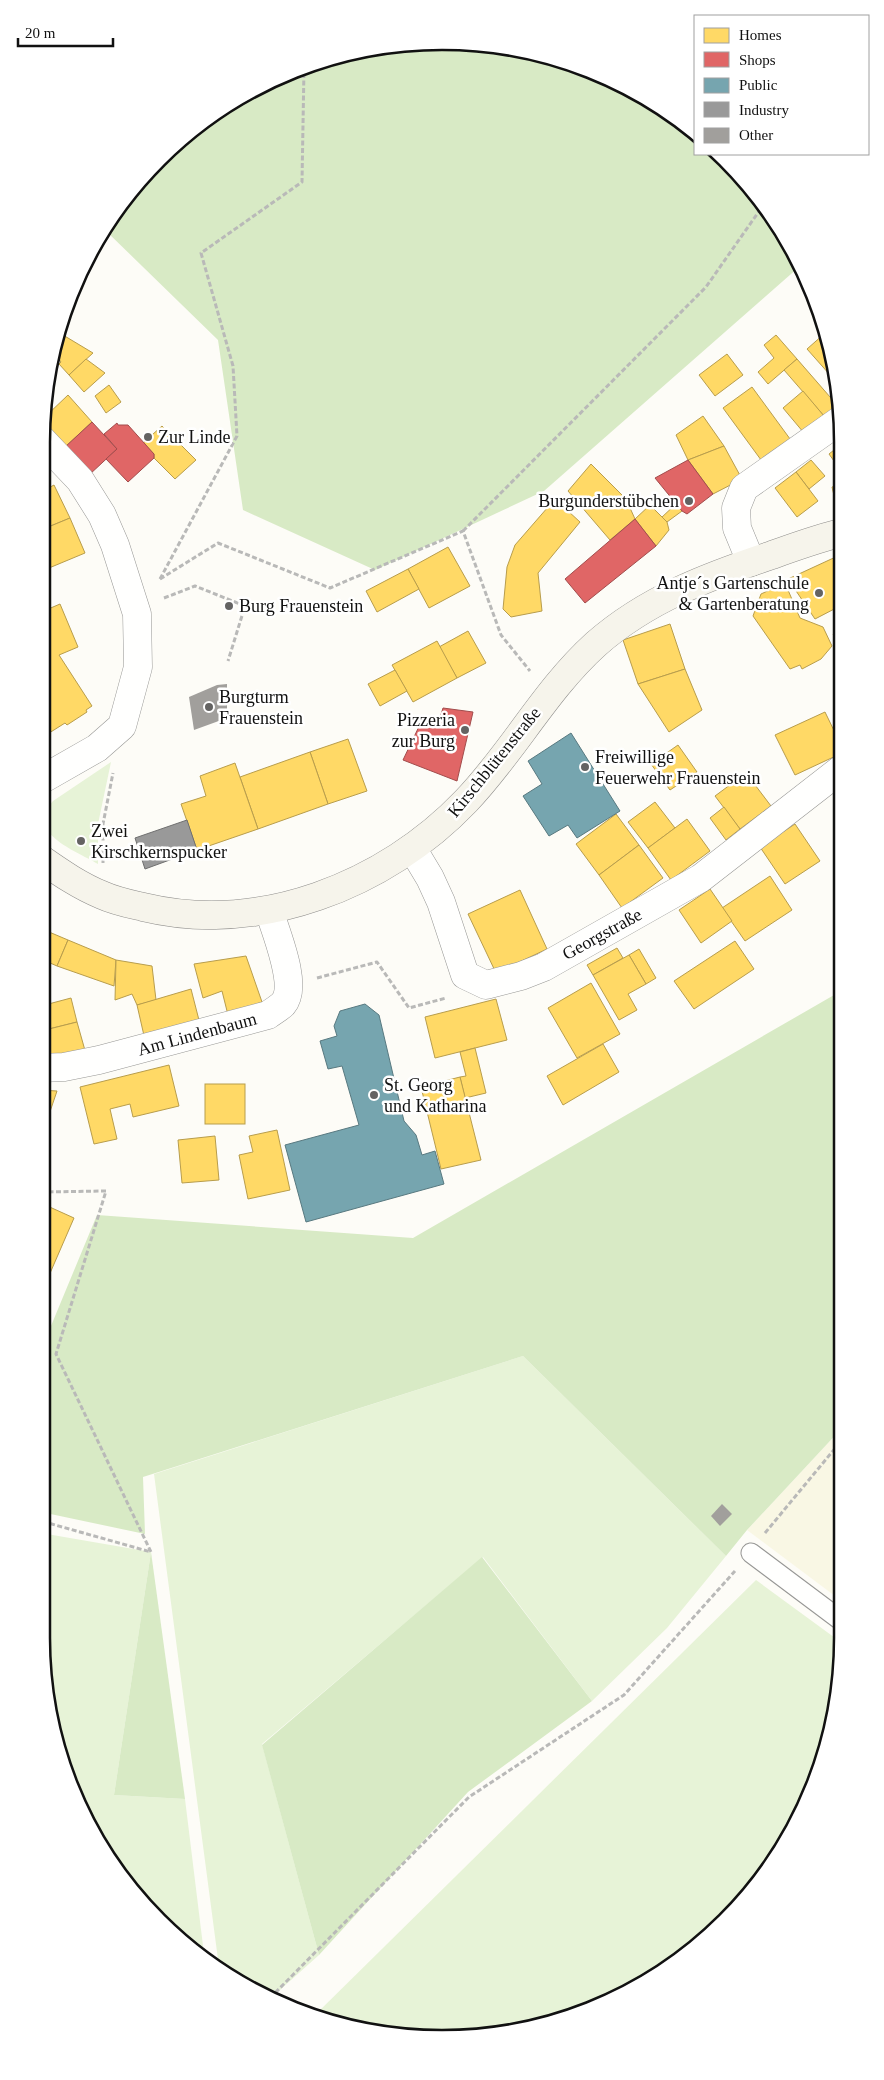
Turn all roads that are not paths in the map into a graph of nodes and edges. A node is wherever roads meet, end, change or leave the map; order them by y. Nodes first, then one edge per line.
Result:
1 (833, 425) edge
2 (50, 448) edge
3 (834, 535) edge
4 (751, 562) junction
5 (50, 775) edge
6 (834, 775) edge
7 (412, 848) junction
8 (50, 865) edge
9 (269, 910) junction
10 (50, 1068) edge
11 (751, 1553) road end
12 (834, 1615) edge

1 - 4 street
2 - 5 street
3 - 4 main road, Kirschblütenstraße
4 - 7 main road, Kirschblütenstraße
6 - 7 street, Georgstraße
7 - 9 main road, Kirschblütenstraße
8 - 9 main road, Kirschblütenstraße
9 - 10 street, Am Lindenbaum
11 - 12 lane

